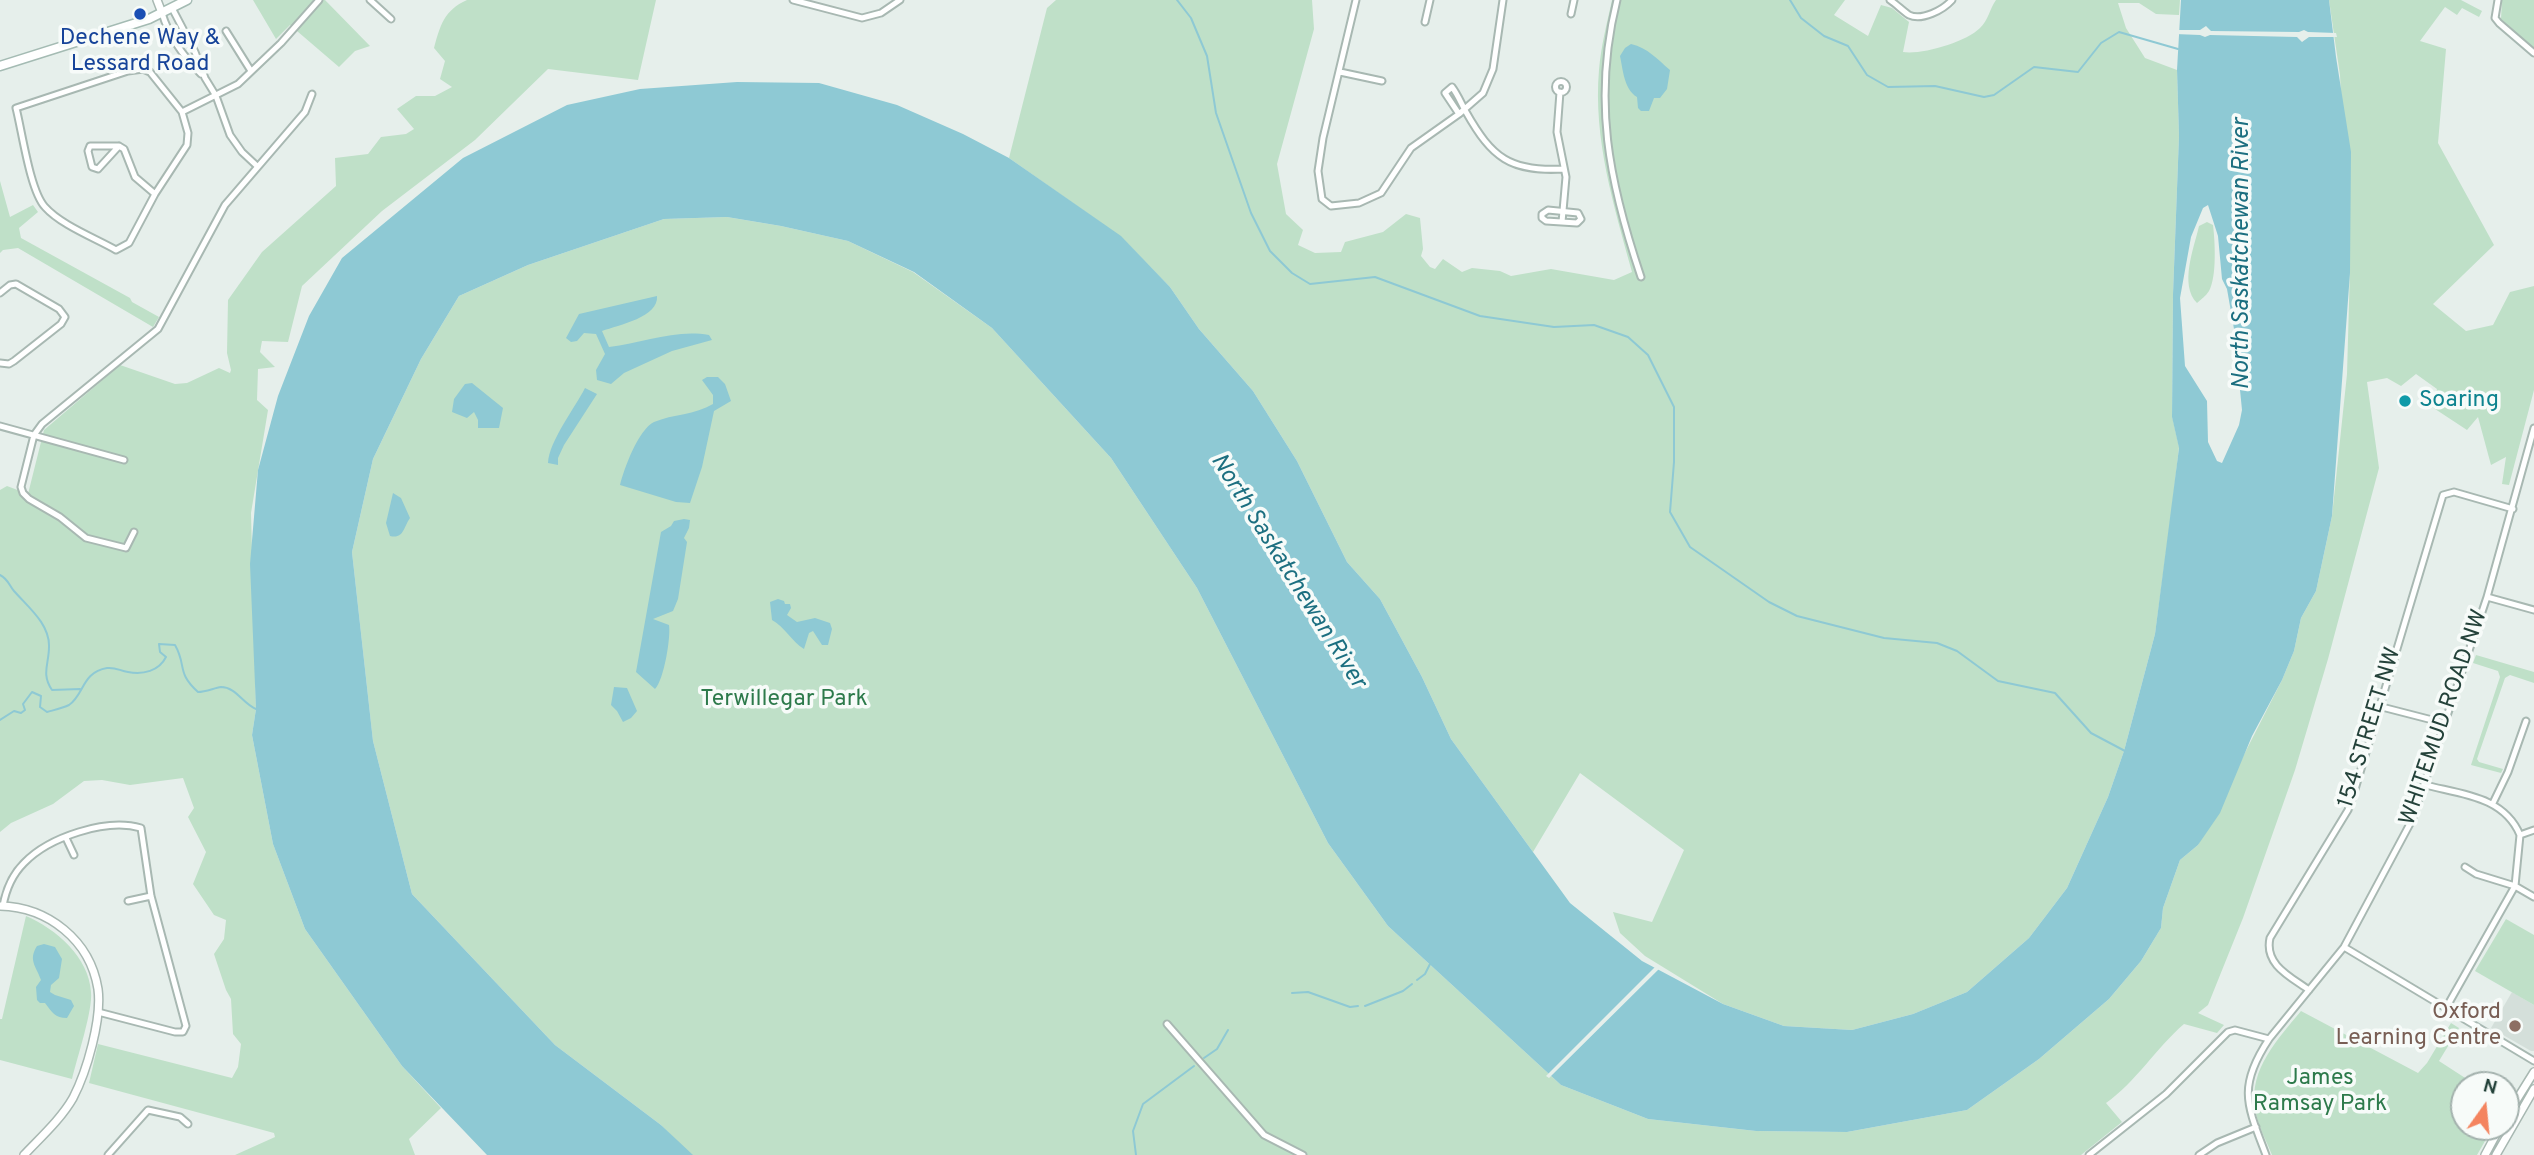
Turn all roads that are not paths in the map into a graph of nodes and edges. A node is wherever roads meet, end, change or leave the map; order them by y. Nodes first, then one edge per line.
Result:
1 (157, 0) edge
2 (187, 0) edge
3 (319, 0) edge
4 (370, 0) edge
5 (793, 0) edge
6 (900, 0) edge
7 (1356, 0) edge
8 (1430, 0) edge
9 (1503, 0) edge
10 (1574, 0) edge
11 (1617, 0) edge
12 (1890, 0) edge
13 (1952, 0) edge
14 (2498, 0) edge
15 (170, 4) edge
16 (162, 13) junction
17 (1571, 14) dead end
18 (391, 19) dead end
19 (1425, 22) dead end
20 (226, 31) dead end
21 (2534, 53) edge
22 (0, 66) edge
23 (251, 71) junction
24 (1340, 72) junction
25 (205, 78) junction
26 (1382, 82) dead end
27 (1560, 92) dead end
28 (312, 93) dead end
29 (216, 96) junction
30 (182, 112) junction
31 (1462, 112) junction
32 (1323, 138) junction
33 (1332, 138) dead end
34 (119, 146) junction
35 (257, 166) junction
36 (1564, 169) junction
37 (155, 194) junction
38 (1563, 211) junction
39 (1562, 222) junction
40 (1641, 277) dead end
41 (0, 293) edge
42 (0, 363) edge
43 (0, 426) edge
44 (2534, 428) edge
45 (34, 435) junction
46 (124, 460) dead end
47 (2525, 462) junction
48 (2534, 464) edge
49 (2513, 509) junction
50 (134, 532) dead end
51 (2487, 597) junction
52 (2534, 610) edge
53 (2378, 706) junction
54 (2526, 721) dead end
55 (2444, 723) junction
56 (2425, 785) junction
57 (2493, 803) junction
58 (2534, 830) edge
59 (2520, 835) junction
60 (66, 838) junction
61 (74, 855) dead end
62 (2465, 866) dead end
63 (2515, 886) junction
64 (151, 896) junction
65 (2534, 897) edge
66 (128, 901) dead end
67 (1, 906) edge
68 (2343, 947) junction
69 (167, 957) junction
70 (158, 960) dead end
71 (2309, 990) junction
72 (2446, 1008) junction
73 (98, 1012) junction
74 (1167, 1024) dead end
75 (2269, 1039) junction
76 (2534, 1061) edge
77 (2534, 1072) edge
78 (2534, 1090) edge
79 (2520, 1094) edge
80 (188, 1124) dead end
81 (2256, 1127) junction
82 (26, 1154) edge
83 (108, 1155) edge
84 (1303, 1155) edge
85 (2089, 1155) edge
86 (2199, 1155) edge
87 (2266, 1155) edge
88 (2496, 1155) edge

1 - 16 street
2 - 15 main road
3 - 23 street
4 - 18 street
5 - 6 street
7 - 24 street
8 - 19 street
9 - 31 street
10 - 17 street
11 - 40 street
12 - 13 street
14 - 21 street
15 - 16 main road
15 - 25 street
16 - 22 main road
16 - 25 street
20 - 23 street
23 - 29 street
24 - 26 street
24 - 32 street
25 - 29 street
27 - 36 street
28 - 35 street
29 - 30 street
29 - 35 street
30 - 37 street
30 - 37 street
31 - 32 street
31 - 36 street
32 - 33 street
34 - 34 street
34 - 37 street
35 - 45 street
36 - 38 street
38 - 39 street
38 - 39 street
38 - 39 street
41 - 42 street
43 - 45 street
44 - 47 street, WHITEMUD ROAD NW
45 - 46 street
45 - 50 street
47 - 48 street
47 - 49 street, WHITEMUD ROAD NW
49 - 51 street, WHITEMUD ROAD NW
49 - 53 street, 154 STREET NW
51 - 52 street
51 - 55 street, WHITEMUD ROAD NW
53 - 55 street
53 - 71 street, 154 STREET NW
54 - 57 street
55 - 56 street, WHITEMUD ROAD NW
56 - 57 street
56 - 68 street, WHITEMUD ROAD NW
57 - 59 street
58 - 59 street
59 - 63 street
60 - 61 street
60 - 64 street
60 - 67 street
62 - 63 street
63 - 65 street
63 - 72 street
64 - 66 street
64 - 69 street
67 - 73 street
68 - 71 street, WHITEMUD ROAD NW
68 - 72 street
69 - 70 street
69 - 73 street
71 - 75 street, WHITEMUD ROAD NW
72 - 76 street
73 - 82 street
74 - 84 street
75 - 81 street, WHITEMUD ROAD NW
75 - 85 street
77 - 79 street
78 - 88 street
80 - 83 street
81 - 86 street
81 - 87 street, WHITEMUD ROAD NW

